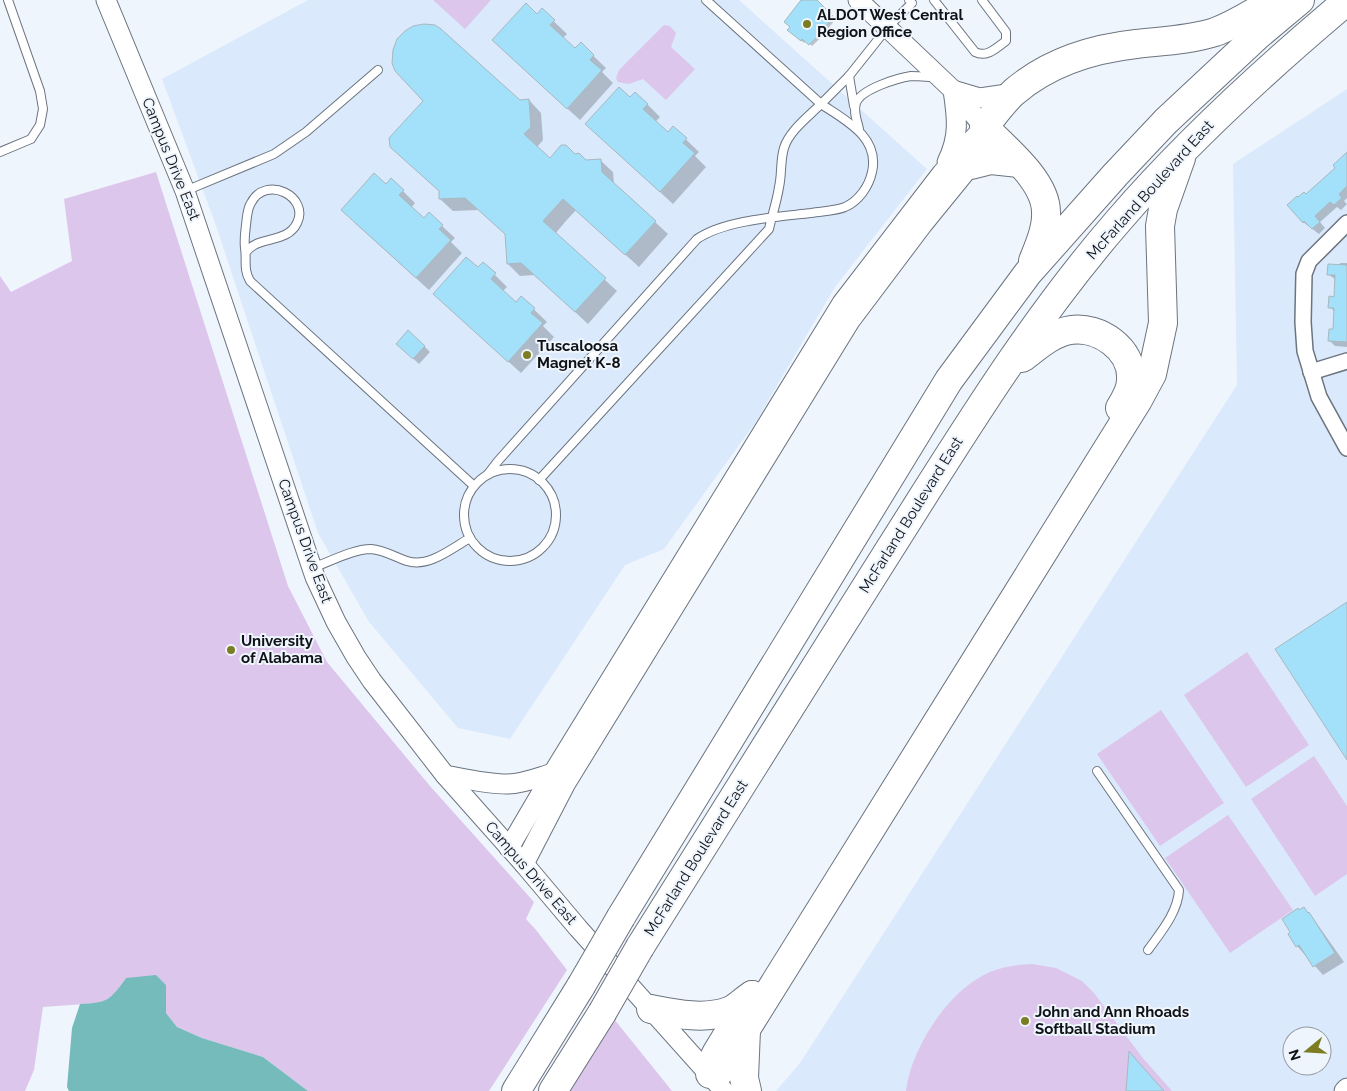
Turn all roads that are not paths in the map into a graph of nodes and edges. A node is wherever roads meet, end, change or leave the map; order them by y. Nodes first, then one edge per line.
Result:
1 (8, 0) edge
2 (106, 0) edge
3 (706, 0) edge
4 (858, 0) edge
5 (934, 0) edge
6 (982, 0) edge
7 (1276, 0) edge
8 (1300, 0) edge
9 (913, 1) edge
10 (1347, 1) edge
11 (888, 27) junction
12 (378, 70) dead end
13 (849, 76) junction
14 (939, 77) junction
15 (953, 90) junction
16 (1014, 93) junction
17 (821, 104) junction
18 (855, 111) junction
19 (984, 126) junction
20 (859, 129) junction
21 (1185, 148) junction
22 (0, 152) edge
23 (1019, 163) junction
24 (971, 165) junction
25 (942, 173) junction
26 (185, 190) junction
27 (772, 218) junction
28 (1347, 223) edge
29 (246, 252) junction
30 (1028, 274) junction
31 (1347, 361) edge
32 (1311, 372) junction
33 (1003, 373) junction
34 (1347, 448) edge
35 (488, 474) junction
36 (539, 480) junction
37 (474, 486) junction
38 (470, 538) junction
39 (312, 568) junction
40 (1097, 771) dead end
41 (553, 773) junction
42 (445, 775) junction
43 (509, 848) junction
44 (524, 864) junction
45 (1148, 950) dead end
46 (752, 995) junction
47 (651, 1009) junction
48 (746, 1028) junction
49 (716, 1085) edge
50 (1347, 1088) edge
51 (516, 1091) edge
52 (553, 1091) edge
53 (747, 1091) edge
54 (1344, 1091) edge

1 - 22 lane
2 - 26 street, Campus Drive East
3 - 17 lane
4 - 11 street
5 - 6 lane
7 - 16 highway
8 - 30 highway
9 - 11 lane
10 - 21 highway, McFarland Boulevard East
11 - 13 lane
11 - 14 street
12 - 26 lane
13 - 17 lane
13 - 18 lane
14 - 15 street
14 - 18 lane
15 - 16 street
15 - 19 street
15 - 25 street
16 - 19 highway
17 - 20 lane
17 - 27 lane
18 - 20 lane
19 - 23 highway
19 - 24 street
19 - 25 street
20 - 27 lane
21 - 33 highway, McFarland Boulevard East
21 - 48 highway
23 - 24 highway
23 - 30 highway
24 - 44 street
25 - 41 street
26 - 39 street, Campus Drive East
27 - 35 lane
27 - 36 lane
28 - 32 street
29 - 29 lane
29 - 37 lane
30 - 51 highway, bridge
31 - 32 street
32 - 34 street
33 - 46 highway
33 - 52 highway, McFarland Boulevard East, bridge
35 - 36 lane
35 - 37 lane
36 - 38 lane
37 - 38 lane
38 - 39 lane
39 - 42 street, Campus Drive East
40 - 45 lane
41 - 42 street
41 - 43 street
42 - 43 street, Campus Drive East
43 - 44 street, Campus Drive East
44 - 47 street, Campus Drive East
46 - 47 highway
46 - 49 highway
47 - 49 street, Campus Drive East
48 - 49 highway
48 - 53 highway
50 - 54 street

